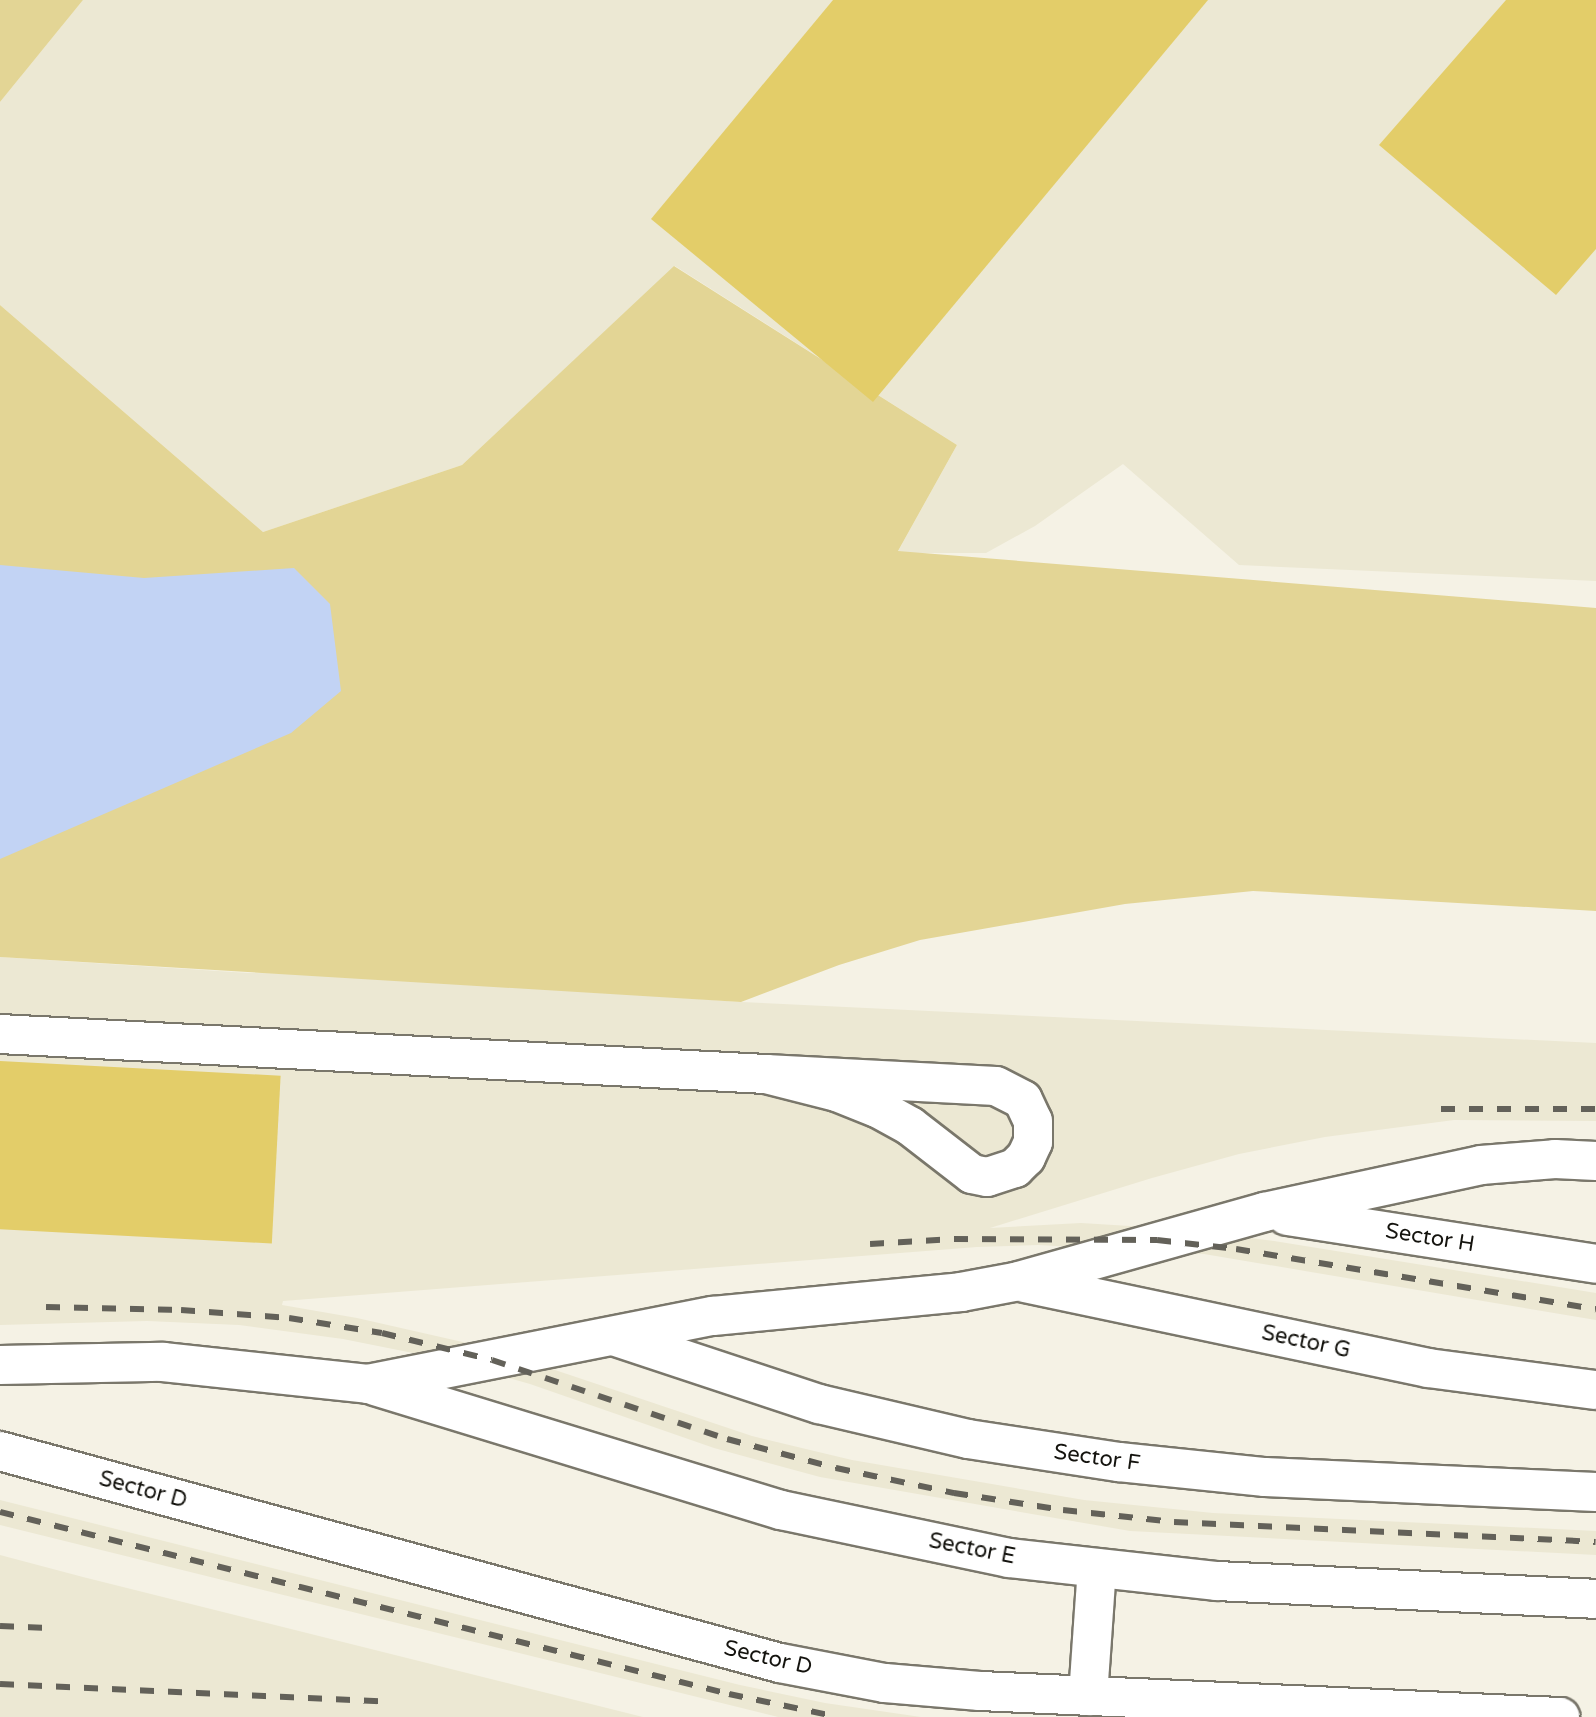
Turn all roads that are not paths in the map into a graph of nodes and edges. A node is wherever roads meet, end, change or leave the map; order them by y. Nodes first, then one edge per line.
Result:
1 (0, 1034) edge
2 (766, 1074) junction
3 (1596, 1161) edge
4 (1264, 1212) junction
5 (1596, 1264) edge
6 (1019, 1281) junction
7 (612, 1336) junction
8 (0, 1365) edge
9 (368, 1384) junction
10 (1596, 1390) edge
11 (0, 1451) edge
12 (1596, 1492) edge
13 (1097, 1568) junction
14 (1596, 1599) edge
15 (1088, 1696) junction
16 (1352, 1712) edge
17 (1560, 1717) edge

1 - 2 lane
2 - 2 lane
3 - 4 lane
4 - 5 lane, Sector H
4 - 6 lane
6 - 7 lane
6 - 10 lane, Sector G
7 - 9 lane
7 - 12 lane, Sector F
8 - 9 lane
9 - 13 lane, Sector E
11 - 15 lane, Sector D
13 - 14 lane, Sector E
13 - 15 lane
15 - 16 lane, Sector D
16 - 17 lane, Sector D

